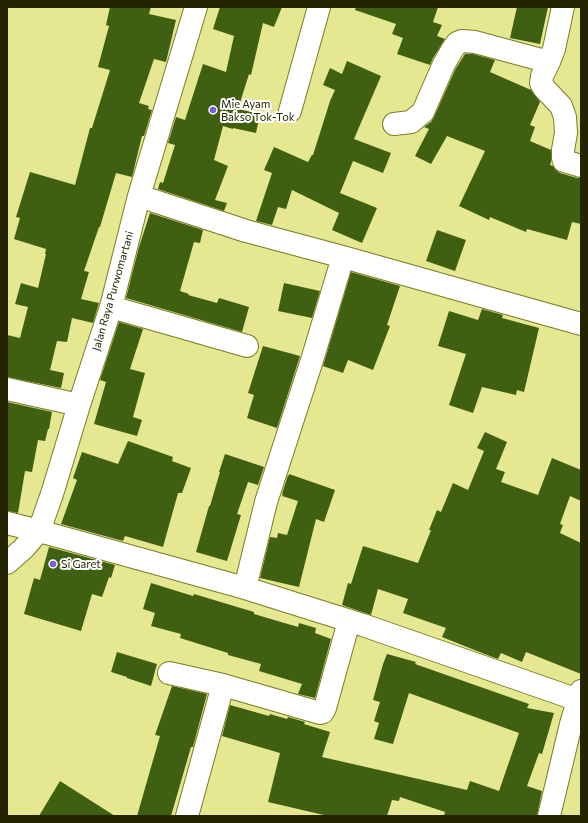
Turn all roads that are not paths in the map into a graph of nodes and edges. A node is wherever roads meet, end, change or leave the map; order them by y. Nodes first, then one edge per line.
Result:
1 (196, 7) edge
2 (319, 7) edge
3 (563, 7) edge
4 (549, 62) junction
5 (290, 111) dead end
6 (394, 124) dead end
7 (581, 166) edge
8 (139, 196) junction
9 (343, 257) junction
10 (111, 307) junction
11 (581, 324) edge
12 (248, 346) dead end
13 (7, 389) edge
14 (79, 405) junction
15 (7, 523) edge
16 (39, 531) junction
17 (7, 563) edge
18 (245, 588) junction
19 (349, 621) junction
20 (169, 673) dead end
21 (223, 686) junction
22 (580, 697) edge
23 (187, 816) edge
24 (549, 816) edge

1 - 8 street, Jalan Raya Purwomartani
2 - 5 street
3 - 4 street
4 - 6 street
4 - 7 street
8 - 9 street
8 - 10 street, Jalan Raya Purwomartani
9 - 11 street
9 - 18 street
10 - 12 street
10 - 14 street, Jalan Raya Purwomartani
13 - 14 street
14 - 16 street, Jalan Raya Purwomartani
15 - 16 street
16 - 17 street, Jalan Raya Purwomartani
16 - 18 street
18 - 19 street
19 - 21 street
19 - 22 street
20 - 21 street
21 - 23 street
22 - 24 street

